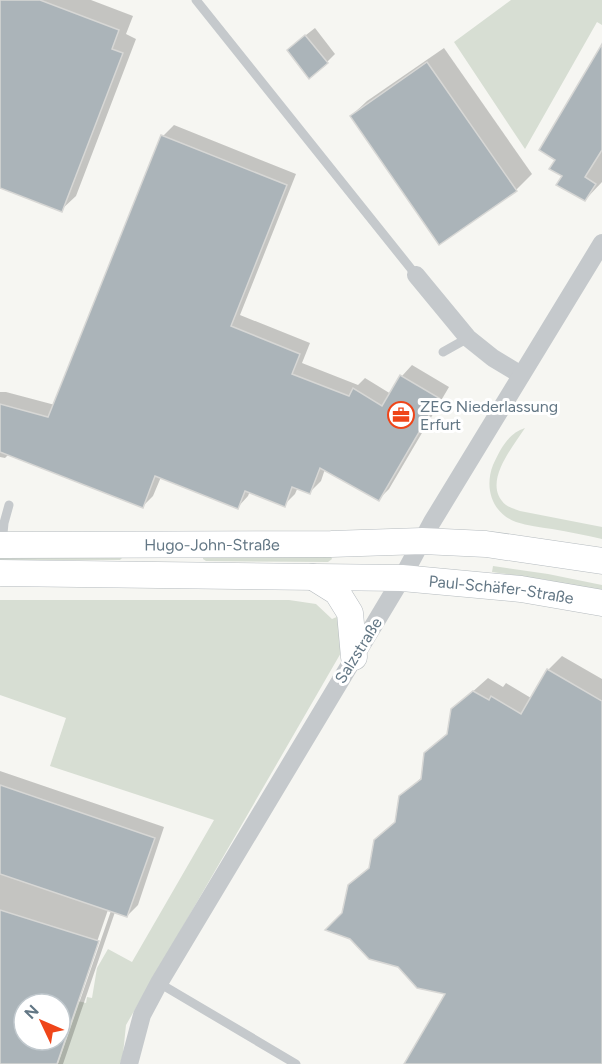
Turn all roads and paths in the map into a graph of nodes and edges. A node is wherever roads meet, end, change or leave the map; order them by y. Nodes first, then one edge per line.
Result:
1 (196, 0) edge
2 (602, 243) edge
3 (417, 275) joint
4 (468, 338) junction
5 (443, 352) dead end
6 (520, 375) junction
7 (9, 505) dead end
8 (422, 541) junction
9 (1, 545) edge
10 (602, 561) edge
11 (0, 573) edge
12 (313, 577) junction
13 (402, 578) junction
14 (602, 603) edge
15 (354, 657) junction
16 (159, 983) junction
17 (129, 1064) edge
18 (296, 1064) edge

1 - 3 lane
2 - 6 street, Salzstraße
3 - 4 street
4 - 5 lane
4 - 6 street
6 - 8 street, Salzstraße
7 - 9 lane
8 - 9 main road, Hugo-John-Straße
8 - 10 main road
8 - 13 street, Salzstraße
11 - 12 main road, Hugo-John-Straße
12 - 13 main road, Hugo-John-Straße
12 - 15 main road
13 - 14 main road, Paul-Schäfer-Straße
13 - 15 street, Salzstraße
15 - 16 street, Salzstraße
16 - 17 street, Salzstraße
16 - 18 lane

